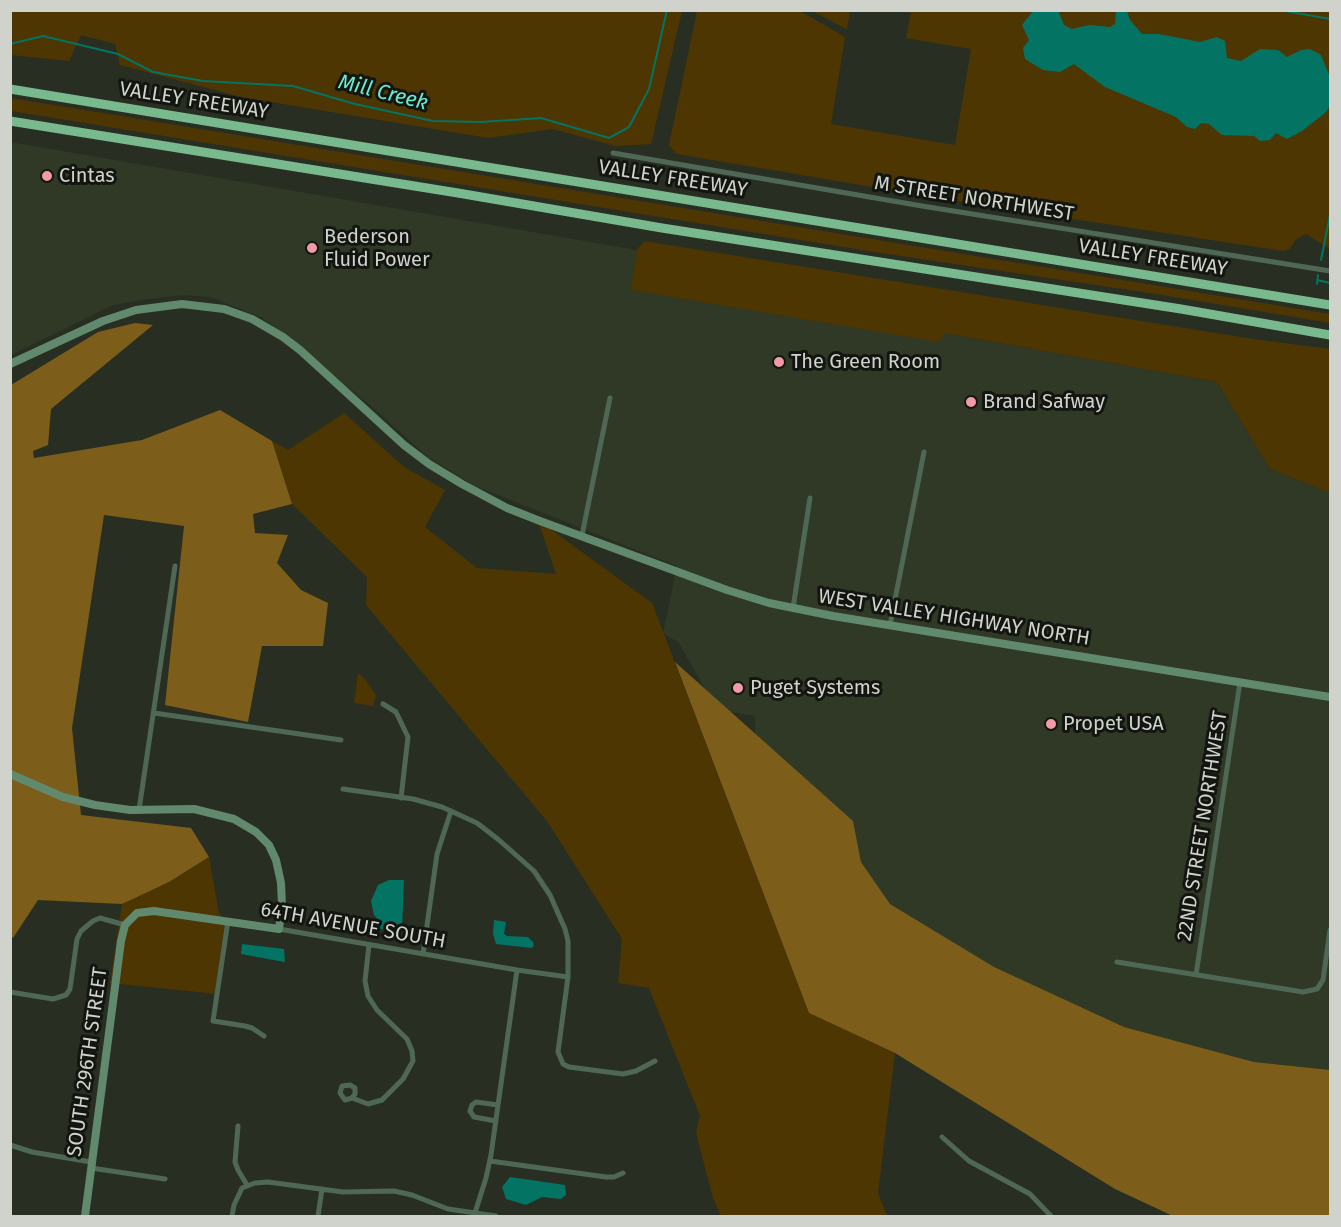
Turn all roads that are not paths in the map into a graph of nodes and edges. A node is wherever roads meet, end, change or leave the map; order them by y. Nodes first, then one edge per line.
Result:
1 (10, 89) edge
2 (10, 121) edge
3 (613, 153) dead end
4 (1330, 271) edge
5 (1330, 304) edge
6 (1330, 335) edge
7 (10, 364) edge
8 (610, 398) dead end
9 (924, 452) dead end
10 (810, 498) dead end
11 (582, 535) junction
12 (175, 566) dead end
13 (793, 608) junction
14 (890, 625) junction
15 (1240, 682) junction
16 (1330, 697) edge
17 (382, 704) dead end
18 (154, 713) junction
19 (341, 740) dead end
20 (10, 774) edge
21 (343, 789) dead end
22 (401, 798) junction
23 (139, 810) junction
24 (451, 811) junction
25 (228, 921) junction
26 (125, 925) junction
27 (279, 929) junction
28 (1330, 930) edge
29 (369, 945) junction
30 (423, 954) junction
31 (1117, 962) dead end
32 (517, 970) junction
33 (1196, 975) junction
34 (568, 977) junction
35 (10, 992) edge
36 (264, 1036) dead end
37 (655, 1061) dead end
38 (352, 1098) dead end
39 (498, 1105) junction
40 (496, 1121) junction
41 (238, 1126) dead end
42 (942, 1137) dead end
43 (10, 1145) edge
44 (490, 1161) junction
45 (91, 1166) junction
46 (622, 1173) dead end
47 (165, 1179) dead end
48 (247, 1185) junction
49 (322, 1189) junction
50 (475, 1215) edge
51 (84, 1216) edge
52 (232, 1216) edge
53 (318, 1216) edge
54 (496, 1216) edge
55 (1051, 1216) edge

1 - 5 highway, VALLEY FREEWAY
2 - 6 highway
3 - 4 street, M STREET NORTHWEST
7 - 11 main road, WEST VALLEY HIGHWAY NORTH
8 - 11 street
9 - 14 street
10 - 13 street
11 - 13 main road, WEST VALLEY HIGHWAY NORTH
12 - 18 street
13 - 14 main road, WEST VALLEY HIGHWAY NORTH
14 - 15 main road, WEST VALLEY HIGHWAY NORTH
15 - 16 main road, WEST VALLEY HIGHWAY NORTH
15 - 33 street, 22ND STREET NORTHWEST
17 - 22 street
18 - 19 street
18 - 23 street
20 - 23 main road
21 - 22 street
22 - 24 street
23 - 27 main road
24 - 30 street
24 - 34 street
25 - 26 main road, 64TH AVENUE SOUTH
25 - 27 main road, 64TH AVENUE SOUTH
25 - 36 street
26 - 35 street
26 - 45 main road, SOUTH 296TH STREET
27 - 29 street, 64TH AVENUE SOUTH
28 - 33 street
29 - 30 street, 64TH AVENUE SOUTH
29 - 38 street
30 - 32 street, 64TH AVENUE SOUTH
31 - 33 street
32 - 34 street, 64TH AVENUE SOUTH
32 - 39 street
34 - 37 street
39 - 40 street
39 - 40 street
40 - 44 street
41 - 48 street
42 - 55 street
43 - 45 street
44 - 46 street
44 - 50 street
45 - 47 street
45 - 51 main road, SOUTH 296TH STREET
48 - 49 street
48 - 52 street
49 - 50 street
49 - 53 street
50 - 54 street

